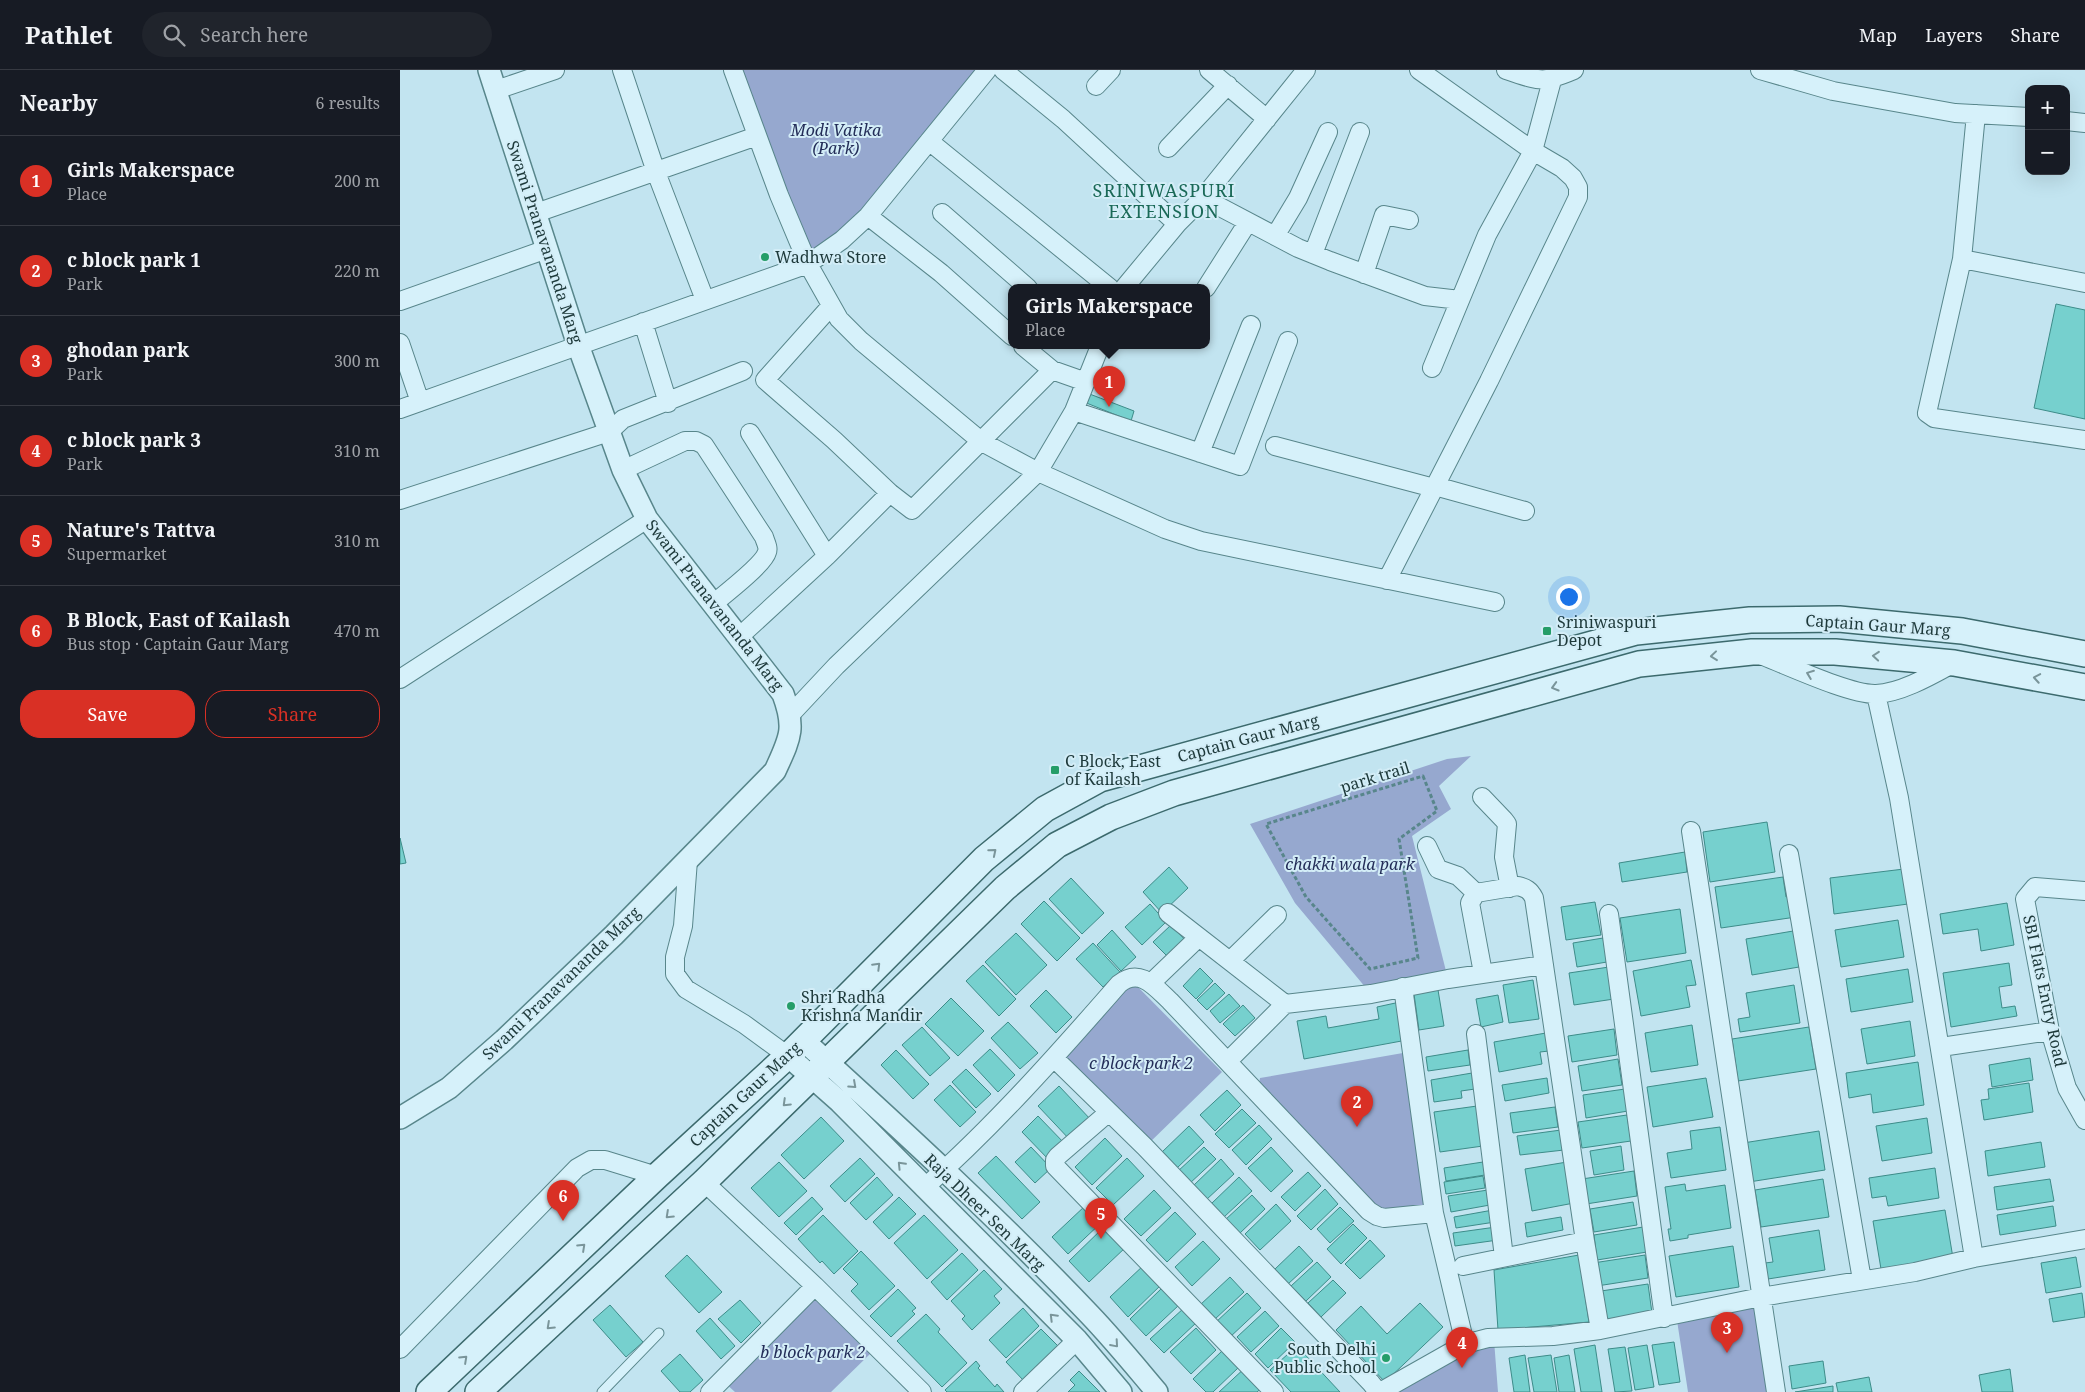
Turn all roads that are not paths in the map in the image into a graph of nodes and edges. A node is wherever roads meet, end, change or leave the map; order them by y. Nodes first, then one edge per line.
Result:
1 (555, 70) edge
2 (622, 70) edge
3 (733, 70) edge
4 (987, 70) edge
5 (1003, 70) edge
6 (1111, 70) edge
7 (1209, 70) edge
8 (1306, 70) edge
9 (1419, 70) edge
10 (1506, 70) edge
11 (1574, 70) edge
12 (1760, 70) edge
13 (493, 80) edge
14 (1552, 80) junction
15 (1228, 85) junction
16 (1096, 86) dead end
17 (1976, 114) junction
18 (2025, 117) edge
19 (1267, 119) junction
20 (2070, 121) edge
21 (2085, 123) edge
22 (1328, 132) dead end
23 (1360, 132) dead end
24 (757, 136) junction
25 (929, 141) junction
26 (1168, 148) dead end
27 (1533, 151) junction
28 (656, 172) junction
29 (1202, 198) junction
30 (536, 213) junction
31 (942, 213) dead end
32 (868, 216) junction
33 (1409, 220) dead end
34 (1248, 222) junction
35 (1177, 224) junction
36 (1275, 236) junction
37 (547, 249) junction
38 (1313, 254) junction
39 (1962, 259) junction
40 (808, 264) junction
41 (1364, 274) junction
42 (2085, 282) edge
43 (1023, 284) edge
44 (1105, 284) edge
45 (1127, 284) edge
46 (1209, 284) edge
47 (400, 300) edge
48 (705, 300) junction
49 (1460, 300) junction
50 (831, 306) junction
51 (643, 322) junction
52 (1251, 325) dead end
53 (1008, 332) edge
54 (1288, 341) dead end
55 (400, 343) edge
56 (578, 345) junction
57 (1027, 349) edge
58 (1097, 349) edge
59 (1432, 368) dead end
60 (1052, 370) junction
61 (743, 371) dead end
62 (1086, 382) junction
63 (420, 402) junction
64 (668, 403) junction
65 (400, 409) edge
66 (1074, 412) junction
67 (609, 432) junction
68 (750, 432) dead end
69 (2085, 440) edge
70 (982, 442) junction
71 (1275, 446) dead end
72 (1200, 453) junction
73 (623, 470) junction
74 (1038, 472) junction
75 (1434, 487) junction
76 (890, 494) junction
77 (400, 500) edge
78 (1525, 511) dead end
79 (647, 519) junction
80 (827, 556) junction
81 (1387, 580) junction
82 (1495, 602) dead end
83 (713, 604) junction
84 (739, 637) junction
85 (1752, 652) junction
86 (2085, 654) edge
87 (1954, 663) junction
88 (400, 679) edge
89 (2085, 687) edge
90 (1876, 694) junction
91 (791, 714) junction
92 (1482, 797) dead end
93 (1691, 831) dead end
94 (1427, 846) dead end
95 (1789, 854) dead end
96 (688, 860) junction
97 (1510, 888) junction
98 (2085, 891) edge
99 (1476, 893) junction
100 (1168, 913) dead end
101 (1609, 914) dead end
102 (1277, 915) dead end
103 (1198, 937) junction
104 (1230, 961) junction
105 (1544, 965) junction
106 (1483, 973) junction
107 (1151, 983) junction
108 (1403, 987) junction
109 (1285, 1004) junction
110 (2050, 1030) junction
111 (1476, 1034) dead end
112 (1940, 1047) junction
113 (796, 1048) junction
114 (1054, 1058) junction
115 (1228, 1061) junction
116 (821, 1070) junction
117 (1109, 1112) junction
118 (400, 1118) edge
119 (2085, 1120) edge
120 (944, 1170) junction
121 (657, 1176) junction
122 (704, 1182) junction
123 (924, 1188) junction
124 (1434, 1213) junction
125 (2085, 1239) edge
126 (1585, 1241) junction
127 (1504, 1257) junction
128 (1974, 1258) junction
129 (1463, 1266) dead end
130 (1862, 1280) junction
131 (815, 1286) junction
132 (1761, 1297) junction
133 (1664, 1318) junction
134 (1600, 1330) junction
135 (659, 1333) dead end
136 (1077, 1340) junction
137 (1465, 1344) junction
138 (400, 1349) edge
139 (716, 1390) edge
140 (428, 1392) edge
141 (478, 1392) edge
142 (602, 1392) edge
143 (922, 1392) edge
144 (1023, 1392) edge
145 (1121, 1392) edge
146 (1157, 1392) edge
147 (1274, 1392) edge
148 (1379, 1392) edge
149 (1776, 1392) edge

1 - 13 street
2 - 28 street
3 - 24 street
4 - 25 street
5 - 35 street
6 - 16 street
7 - 15 street
8 - 19 street
9 - 27 street
10 - 14 street
11 - 14 street
12 - 17 street
13 - 30 street, Swami Pranavananda Marg
14 - 27 street
15 - 19 street
15 - 26 street
17 - 18 street
17 - 39 street
19 - 29 street
20 - 21 street
22 - 36 street
23 - 38 street
24 - 28 street
24 - 40 street
25 - 32 street
25 - 44 street
27 - 49 street
27 - 75 street
28 - 30 street
28 - 48 street
29 - 34 street
29 - 35 street
30 - 37 street, Swami Pranavananda Marg
31 - 43 street
32 - 40 street
32 - 53 street
33 - 41 street
34 - 36 street
34 - 46 street
35 - 45 street
36 - 38 street
37 - 47 street
37 - 56 street, Swami Pranavananda Marg
38 - 41 street
39 - 42 street
39 - 69 street
40 - 48 street
40 - 50 street
41 - 49 street
48 - 51 street
49 - 59 street
50 - 70 street
50 - 76 street
51 - 56 street
51 - 64 street
52 - 72 street
54 - 72 street
55 - 63 street
56 - 63 street
56 - 67 street, Swami Pranavananda Marg
57 - 60 street
58 - 62 street
60 - 62 street
60 - 70 street
61 - 64 street
62 - 66 street
63 - 65 street
64 - 67 street
66 - 72 street
66 - 74 street
67 - 73 street, Swami Pranavananda Marg
67 - 77 street
68 - 80 street
70 - 74 street
70 - 76 street
71 - 75 street
73 - 79 street, Swami Pranavananda Marg
73 - 83 street
74 - 81 street
74 - 91 street
75 - 78 street
75 - 81 street
76 - 80 street
79 - 83 street, Swami Pranavananda Marg
79 - 88 street
80 - 84 street
81 - 82 street
83 - 84 street, Swami Pranavananda Marg
84 - 91 street, Swami Pranavananda Marg
87 -> 85 main road, Captain Gaur Marg
90 -> 85 street
85 -> 116 main road, Captain Gaur Marg
113 -> 86 main road, Captain Gaur Marg
89 -> 87 main road, Captain Gaur Marg
87 - 90 street
90 - 112 street
91 - 96 street, Swami Pranavananda Marg
92 - 97 street
93 - 132 street
94 - 99 street
95 - 130 street
96 - 113 street
96 - 118 street, Swami Pranavananda Marg
97 - 99 street
97 - 105 street
98 - 110 street, SBI Flats Entry Road
99 - 106 street
100 - 103 street
101 - 133 street
102 - 104 street
103 - 104 street
103 - 107 street
104 - 109 street
105 - 106 street
105 - 126 street
106 - 108 street
107 - 114 street
107 - 115 street
108 - 109 street
108 - 124 street
109 - 115 street
110 - 112 street
110 - 119 street, SBI Flats Entry Road
111 - 127 street
112 - 128 street
113 - 116 street, Raja Dheer Sen Marg
113 - 121 main road, Captain Gaur Marg
114 - 117 street
114 - 120 street
115 - 124 street
116 -> 120 street, Raja Dheer Sen Marg
116 -> 122 main road, Captain Gaur Marg
123 -> 116 street, Raja Dheer Sen Marg
117 - 147 street
117 - 148 street
120 - 123 street
120 -> 146 street, Raja Dheer Sen Marg
121 - 138 street
140 -> 121 main road, Captain Gaur Marg
122 - 131 street
122 -> 141 main road, Captain Gaur Marg
136 -> 123 street, Raja Dheer Sen Marg
124 - 137 street
125 - 128 street
126 - 127 street
126 - 134 street
127 - 129 street
128 - 130 street
130 - 132 street
131 - 139 street
131 - 143 street
132 - 133 street
132 - 149 street
133 - 134 street
134 - 137 street
135 - 142 lane
136 - 144 street
136 - 145 street, Raja Dheer Sen Marg
137 - 148 street

